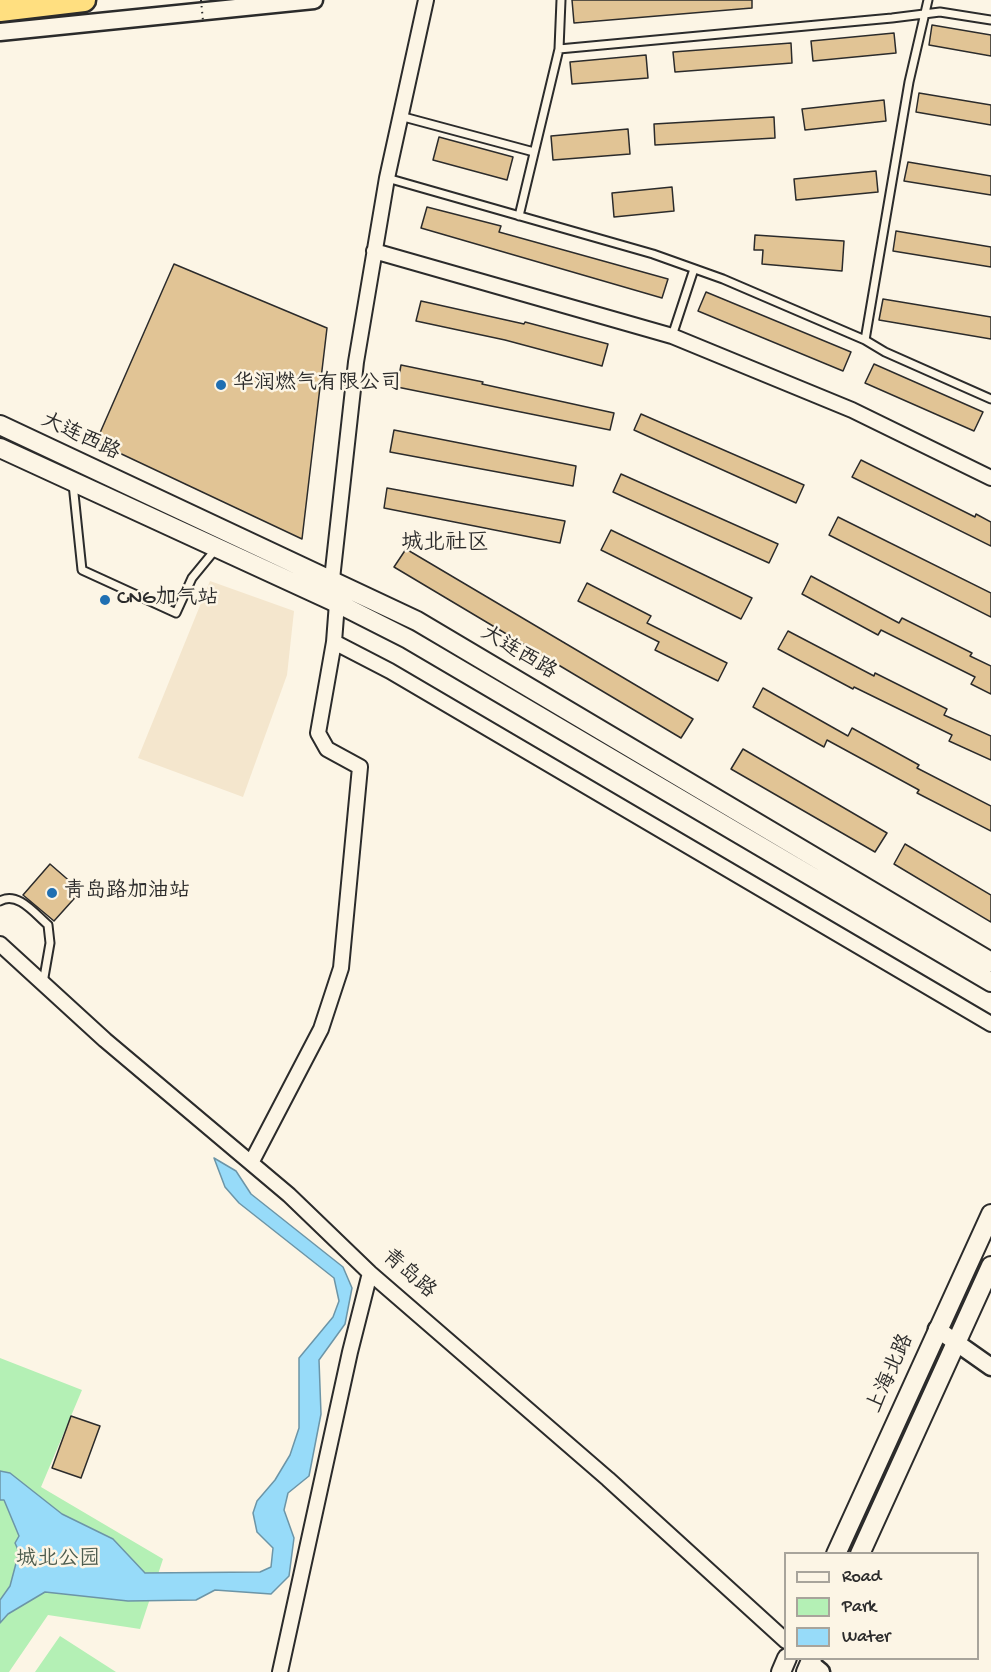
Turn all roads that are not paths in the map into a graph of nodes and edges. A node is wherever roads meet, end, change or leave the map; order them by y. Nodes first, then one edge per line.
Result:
1 (84, 0) edge
2 (314, 0) edge
3 (426, 0) edge
4 (561, 0) edge
5 (928, 0) edge
6 (0, 10) edge
7 (924, 12) junction
8 (991, 20) edge
9 (0, 32) edge
10 (559, 49) junction
11 (400, 116) junction
12 (534, 152) junction
13 (387, 178) junction
14 (519, 216) junction
15 (374, 251) junction
16 (694, 269) junction
17 (672, 336) junction
18 (865, 339) junction
19 (991, 399) edge
20 (0, 425) edge
21 (0, 448) edge
22 (991, 478) edge
23 (72, 481) junction
24 (217, 547) junction
25 (332, 579) junction
26 (337, 603) junction
27 (334, 642) junction
28 (0, 901) edge
29 (0, 944) edge
30 (991, 962) edge
31 (42, 982) junction
32 (991, 982) edge
33 (991, 1024) edge
34 (251, 1163) junction
35 (991, 1214) edge
36 (991, 1266) edge
37 (370, 1273) junction
38 (937, 1329) junction
39 (956, 1343) junction
40 (991, 1367) edge
41 (837, 1552) edge
42 (861, 1552) edge
43 (784, 1639) edge
44 (280, 1672) edge

1 - 6 highway
2 - 9 street
3 - 11 street
4 - 10 lane
5 - 7 lane
7 - 8 lane
7 - 10 lane
7 - 18 lane
10 - 12 lane
11 - 12 lane
11 - 13 street
12 - 14 lane
13 - 14 lane
13 - 15 street
14 - 16 lane
15 - 17 street
15 - 25 street
16 - 17 lane
16 - 18 lane
17 - 22 street
18 - 19 lane
20 - 25 main road, 大连西路
21 - 23 main road, 大连西路
23 - 24 main road, 大连西路
23 - 24 lane
24 - 26 main road, 大连西路
25 - 30 main road, 大连西路
26 - 27 street
26 - 32 main road, 大连西路
27 - 33 street
27 - 34 street
28 - 31 lane
29 - 31 street, 青岛路
31 - 34 street, 青岛路
34 - 37 street, 青岛路
35 - 38 main road, 上海北路
36 - 39 main road
37 - 43 street, 青岛路
37 - 44 street
38 - 39 street
38 - 41 main road, 上海北路
39 - 40 street
39 - 42 main road

